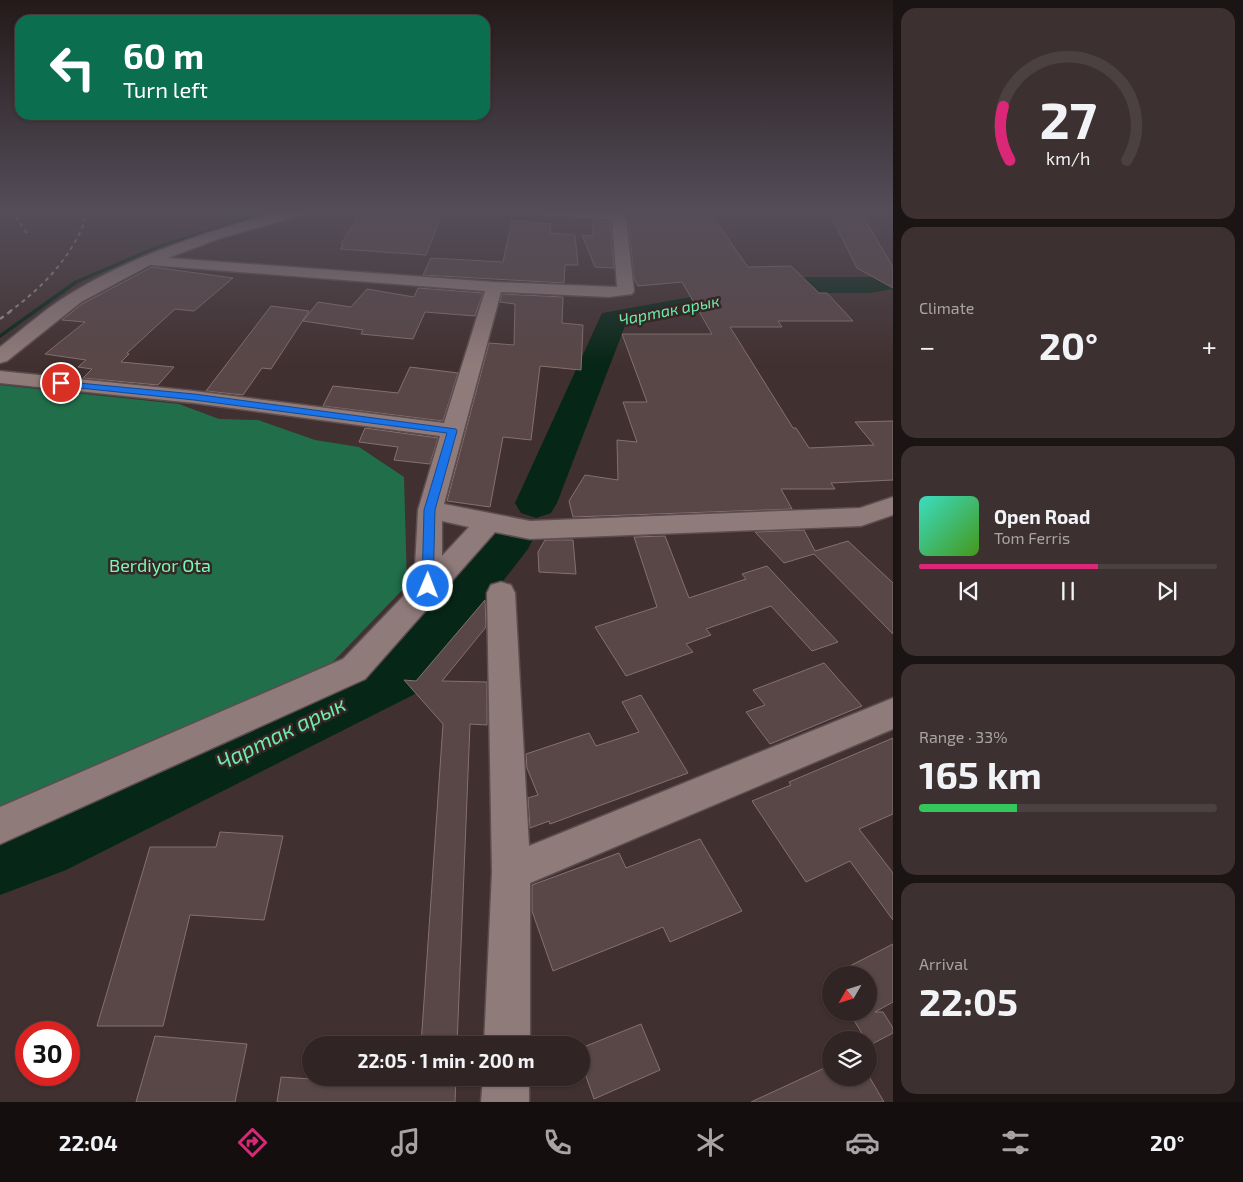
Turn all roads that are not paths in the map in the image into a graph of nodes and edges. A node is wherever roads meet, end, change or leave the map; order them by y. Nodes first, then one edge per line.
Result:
1 (150, 261) edge
2 (156, 261) edge
3 (622, 261) edge
4 (494, 287) junction
5 (0, 357) edge
6 (0, 377) edge
7 (452, 431) junction
8 (893, 506) edge
9 (430, 510) junction
10 (489, 522) junction
11 (428, 586) junction
12 (501, 593) dead end
13 (893, 713) edge
14 (0, 826) edge
15 (511, 872) junction
16 (507, 1036) edge
17 (506, 1086) edge
18 (505, 1102) edge

1 - 5 street
2 - 4 street
3 - 4 street
4 - 7 street
6 - 7 street
7 - 9 street
8 - 10 street
9 - 10 street
9 - 11 street
10 - 11 street
11 - 14 street
12 - 15 street
13 - 15 street
15 - 16 street
17 - 18 street

